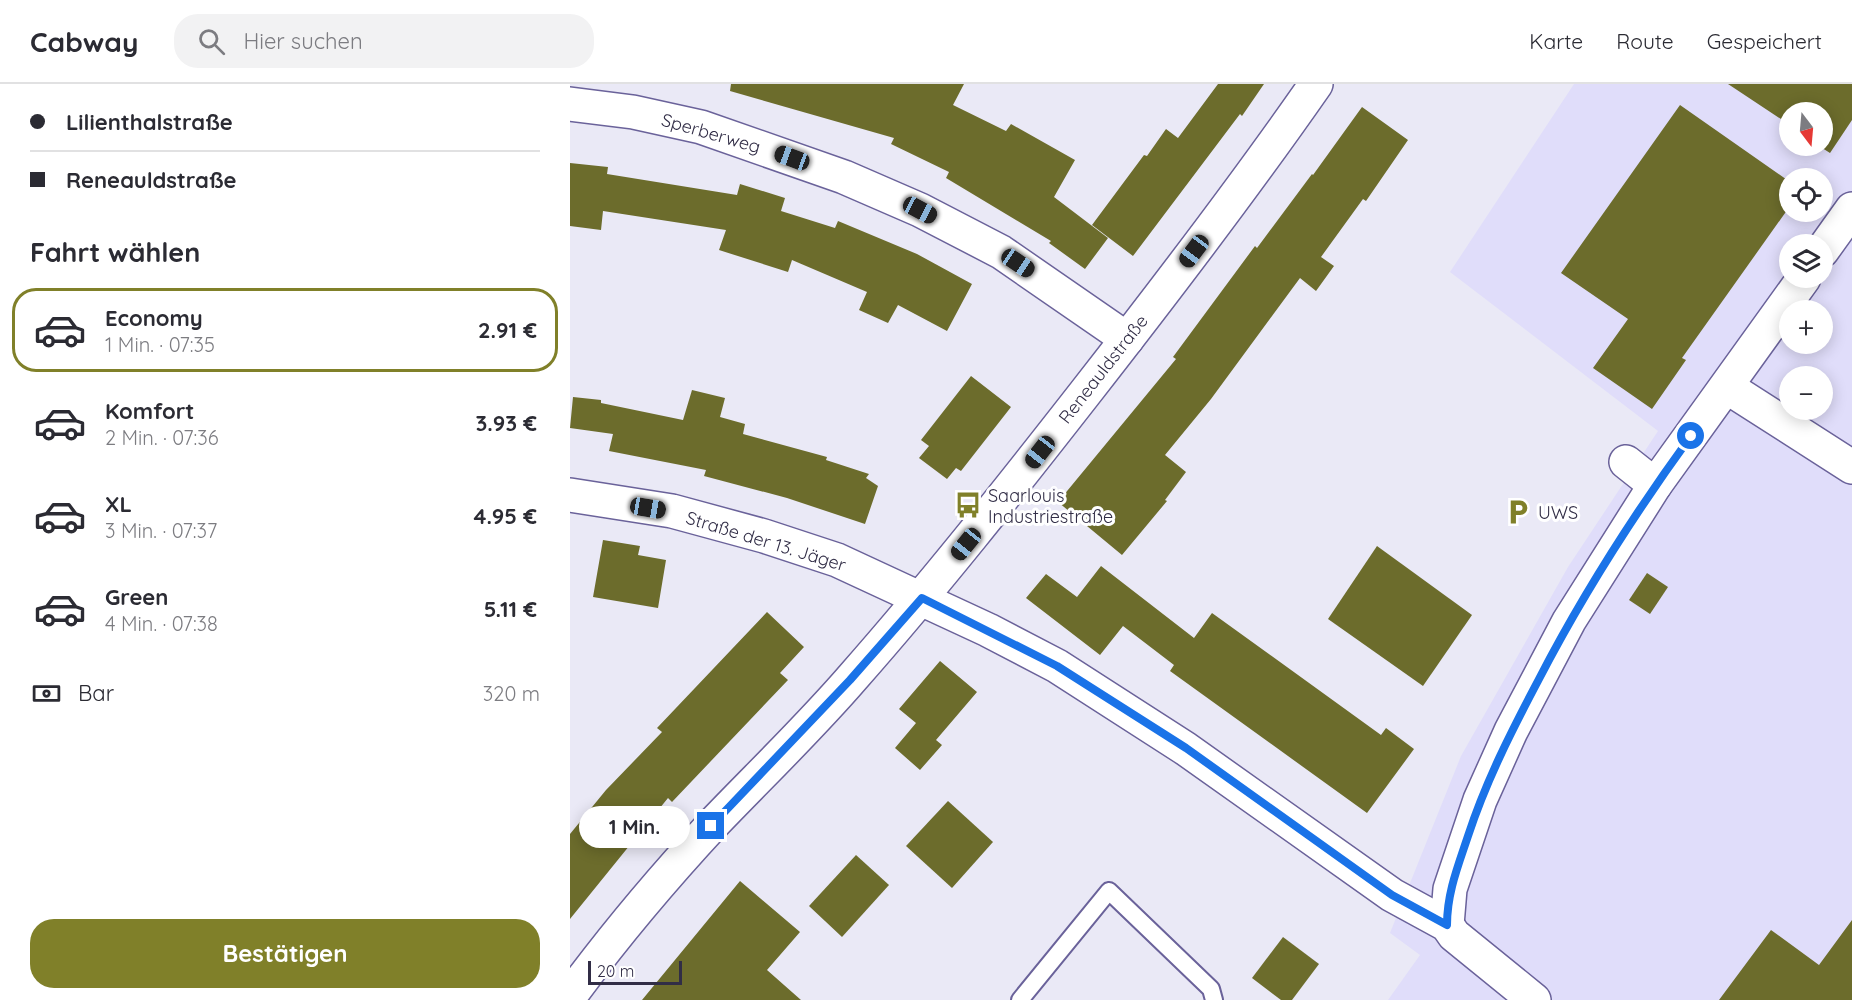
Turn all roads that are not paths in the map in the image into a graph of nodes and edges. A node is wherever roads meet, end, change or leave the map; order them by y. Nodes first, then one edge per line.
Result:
1 (1316, 84) edge
2 (570, 104) edge
3 (1852, 209) edge
4 (1833, 236) edge
5 (1797, 288) edge
6 (1127, 339) junction
7 (1727, 387) junction
8 (1626, 462) dead end
9 (1852, 467) edge
10 (1655, 485) junction
11 (570, 495) edge
12 (922, 598) junction
13 (1447, 925) junction
14 (570, 996) edge
15 (1020, 1000) edge
16 (1214, 1000) edge
17 (1534, 1000) edge

1 - 6 street, Reneauldstraße
2 - 6 street, Sperberweg
3 - 4 street
5 - 7 street
6 - 12 street, Reneauldstraße
7 - 9 street
7 - 10 street
8 - 10 street
10 - 13 street
11 - 12 street, Straße der 13. Jäger
12 - 13 street, Straße der 13. Jäger
12 - 14 street, Reneauldstraße
13 - 17 street, Straße der 13. Jäger
15 - 16 lane

